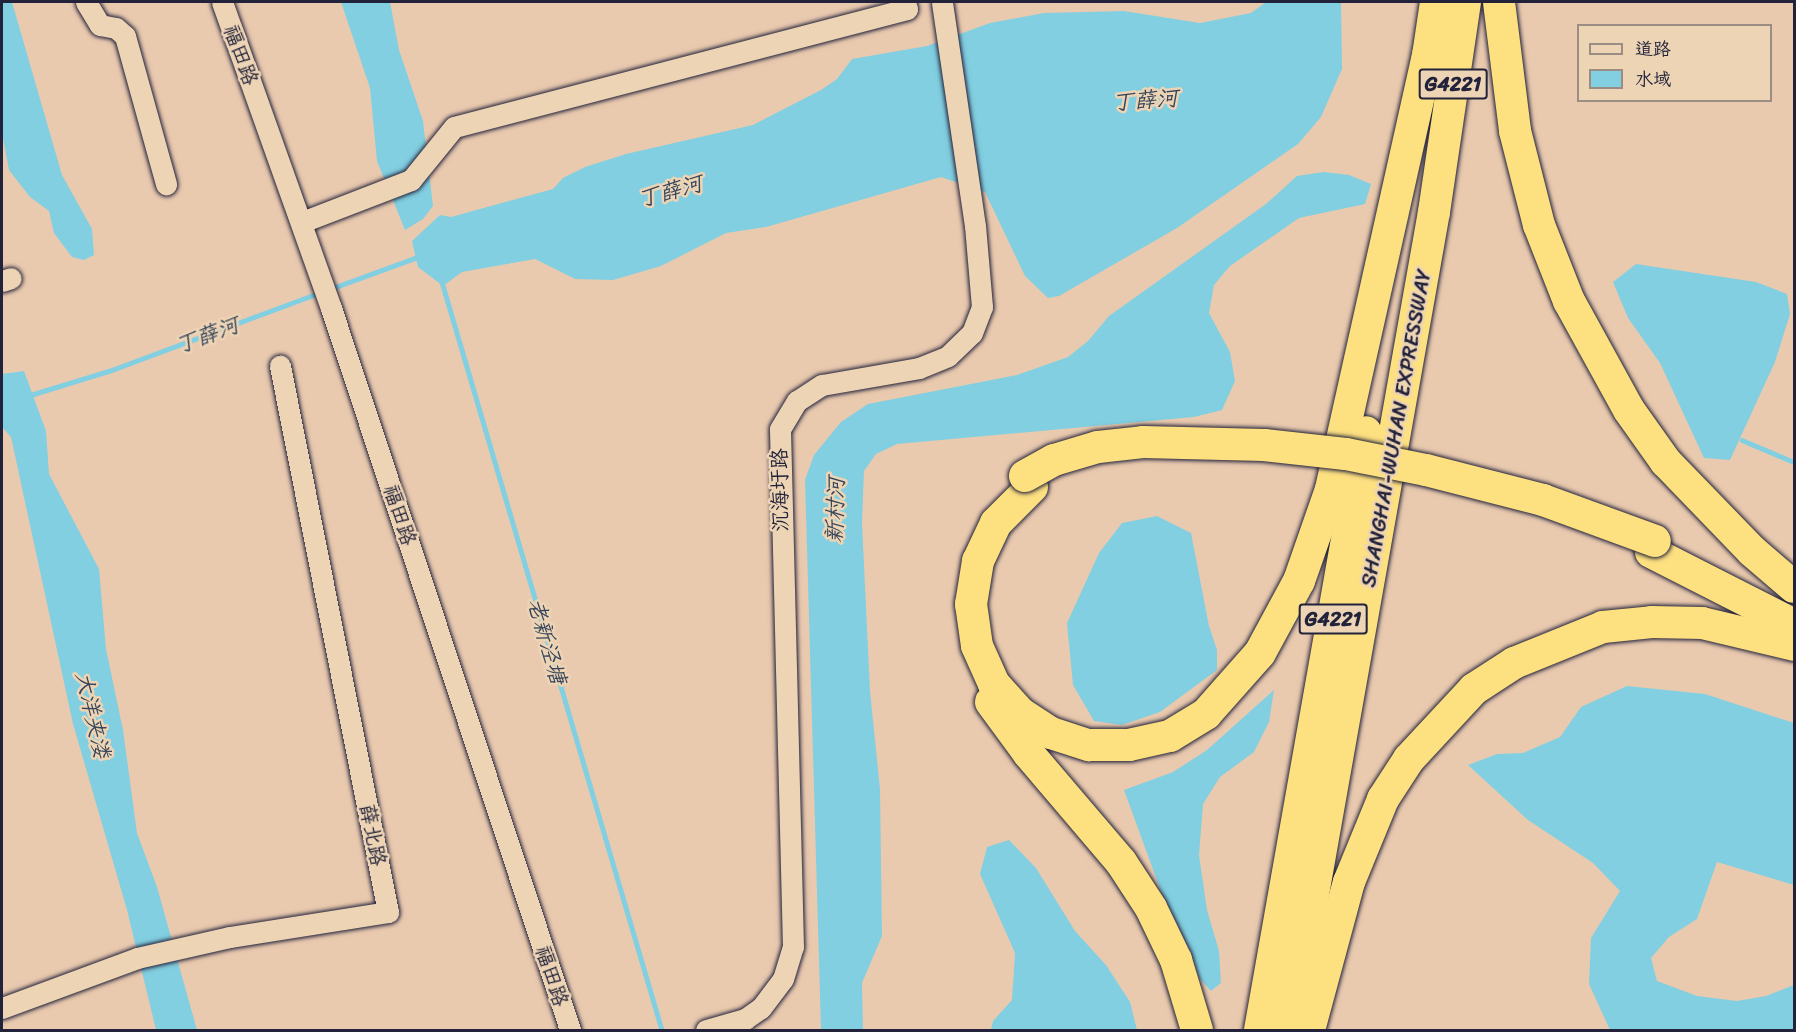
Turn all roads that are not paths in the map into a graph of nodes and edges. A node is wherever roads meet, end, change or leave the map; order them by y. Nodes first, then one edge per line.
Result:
1 (86, 2) edge
2 (222, 2) edge
3 (905, 2) edge
4 (1436, 2) edge
5 (1465, 2) edge
6 (1499, 2) edge
7 (944, 10) edge
8 (1429, 50) junction
9 (1427, 166) junction
10 (166, 184) dead end
11 (1419, 210) junction
12 (302, 222) junction
13 (280, 366) dead end
14 (1028, 481) junction
15 (1653, 547) junction
16 (1794, 587) edge
17 (1794, 612) edge
18 (1794, 625) edge
19 (1794, 645) edge
20 (2, 1008) edge
21 (570, 1030) edge
22 (706, 1030) edge
23 (1197, 1030) edge
24 (1260, 1030) edge
25 (1289, 1030) edge
26 (1309, 1030) edge

1 - 10 street
2 - 12 street, 福田路
3 - 12 street
4 - 8 highway, SHANGHAI-WUHAN EXPRESSWAY / G4221
5 - 9 highway, SHANGHAI-WUHAN EXPRESSWAY / G4221
6 - 16 highway
7 - 22 street, 沉海圩路
8 - 9 highway, SHANGHAI-WUHAN EXPRESSWAY / G4221
8 - 14 highway
9 - 11 highway, SHANGHAI-WUHAN EXPRESSWAY / G4221
11 - 24 highway, SHANGHAI-WUHAN EXPRESSWAY / G4221
11 - 25 highway, SHANGHAI-WUHAN EXPRESSWAY / G4221
12 - 21 street, 福田路
13 - 20 street, 薛北路
14 - 15 highway
14 - 23 highway
15 - 17 highway
15 - 18 highway
19 - 26 highway

